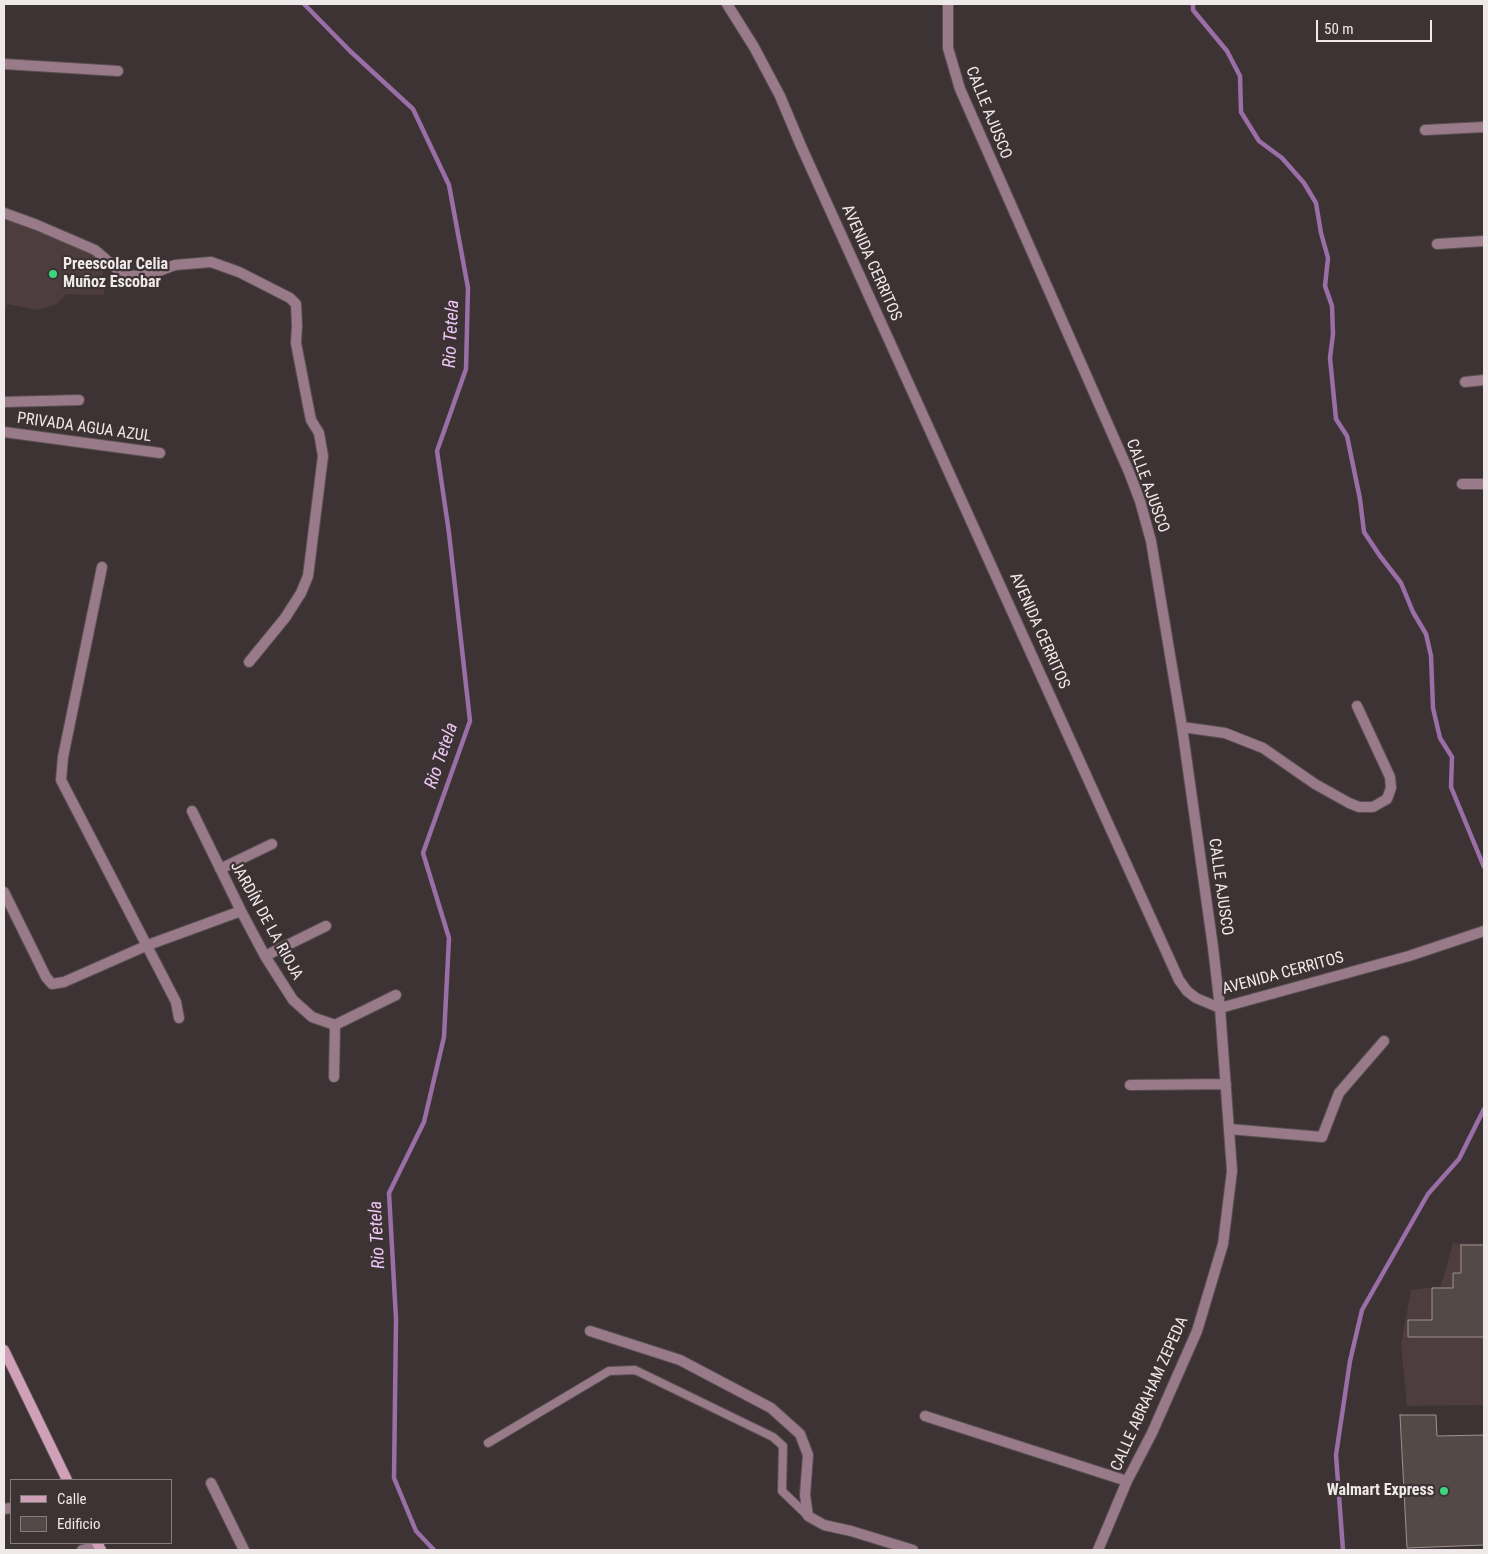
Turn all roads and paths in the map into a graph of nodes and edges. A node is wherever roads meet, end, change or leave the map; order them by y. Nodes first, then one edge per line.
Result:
1 (727, 4) edge
2 (948, 4) edge
3 (4, 64) edge
4 (118, 71) dead end
5 (1484, 127) edge
6 (1425, 130) dead end
7 (4, 213) edge
8 (1484, 241) edge
9 (1437, 244) dead end
10 (1484, 380) edge
11 (1466, 382) dead end
12 (79, 400) dead end
13 (4, 402) edge
14 (4, 432) edge
15 (160, 453) dead end
16 (1462, 484) dead end
17 (1484, 484) edge
18 (102, 567) dead end
19 (249, 662) dead end
20 (1357, 706) dead end
21 (1182, 727) junction
22 (192, 811) dead end
23 (272, 844) dead end
24 (220, 869) junction
25 (4, 892) edge
26 (241, 911) junction
27 (326, 926) dead end
28 (1484, 931) edge
29 (148, 945) junction
30 (266, 956) junction
31 (396, 995) dead end
32 (1220, 1008) junction
33 (179, 1018) dead end
34 (335, 1025) junction
35 (1384, 1041) dead end
36 (334, 1077) dead end
37 (1226, 1084) junction
38 (1130, 1085) dead end
39 (1229, 1129) junction
40 (590, 1331) dead end
41 (4, 1350) edge
42 (925, 1416) dead end
43 (488, 1443) dead end
44 (67, 1479) edge
45 (1127, 1481) junction
46 (211, 1483) dead end
47 (808, 1516) junction
48 (99, 1546) edge
49 (82, 1550) edge
50 (244, 1550) edge
51 (913, 1550) edge
52 (1098, 1550) edge

1 - 32 street, AVENIDA CERRITOS
2 - 21 street, CALLE AJUSCO
3 - 4 street
5 - 6 street
7 - 19 street
8 - 9 street
10 - 11 street
12 - 13 street
14 - 15 street, PRIVADA AGUA AZUL
16 - 17 street
18 - 29 street
20 - 21 street
21 - 32 street, CALLE AJUSCO
22 - 24 street, JARDÍN DE LA RIOJA
23 - 24 street
24 - 26 street, JARDÍN DE LA RIOJA
25 - 29 street
26 - 29 street
26 - 30 street, JARDÍN DE LA RIOJA
27 - 30 street
28 - 32 street, AVENIDA CERRITOS
29 - 33 street
30 - 34 street, JARDÍN DE LA RIOJA
31 - 34 street
32 - 37 street, CALLE ABRAHAM ZEPEDA
34 - 36 street
35 - 39 street
37 - 38 street
37 - 39 street, CALLE ABRAHAM ZEPEDA
39 - 45 street, CALLE ABRAHAM ZEPEDA
40 - 47 street
41 - 44 street
42 - 45 street
43 - 47 lane
45 - 52 street, CALLE ABRAHAM ZEPEDA
46 - 50 street
47 - 51 street
48 - 49 street

